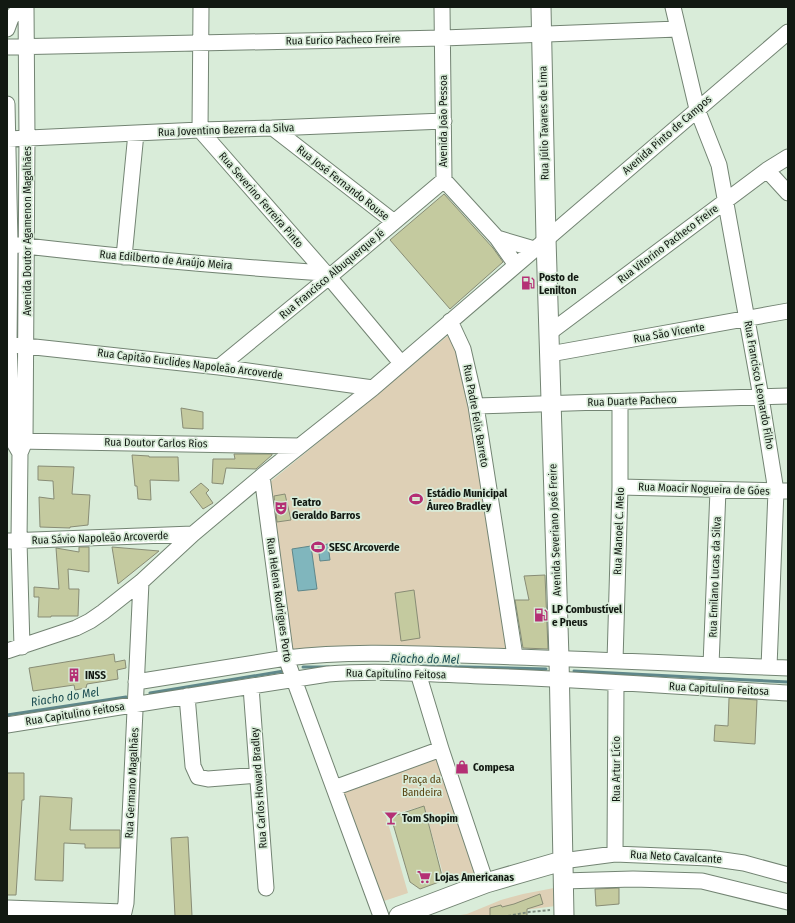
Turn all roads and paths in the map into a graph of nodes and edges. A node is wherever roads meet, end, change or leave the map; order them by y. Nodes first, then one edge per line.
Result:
1 (21, 7) edge
2 (26, 7) edge
3 (201, 7) edge
4 (442, 7) edge
5 (541, 7) edge
6 (673, 7) edge
7 (7, 29) edge
8 (678, 29) junction
9 (788, 32) edge
10 (542, 34) junction
11 (443, 38) junction
12 (200, 42) junction
13 (26, 46) junction
14 (7, 47) edge
15 (7, 104) edge
16 (697, 109) junction
17 (444, 121) junction
18 (272, 128) junction
19 (200, 130) junction
20 (136, 133) junction
21 (27, 138) junction
22 (8, 139) edge
23 (788, 157) edge
24 (767, 170) junction
25 (444, 180) junction
26 (788, 193) edge
27 (726, 200) junction
28 (394, 222) junction
29 (497, 238) junction
30 (8, 244) edge
31 (540, 244) junction
32 (26, 246) junction
33 (124, 257) junction
34 (516, 265) junction
35 (327, 275) junction
36 (788, 312) edge
37 (747, 320) junction
38 (450, 322) junction
39 (550, 333) junction
40 (8, 344) edge
41 (27, 345) junction
42 (550, 354) junction
43 (401, 363) junction
44 (219, 367) junction
45 (373, 388) junction
46 (788, 396) edge
47 (761, 397) junction
48 (620, 402) junction
49 (552, 403) junction
50 (476, 406) junction
51 (19, 445) junction
52 (300, 446) junction
53 (262, 476) junction
54 (620, 486) junction
55 (718, 490) junction
56 (782, 491) edge
57 (193, 534) junction
58 (13, 541) edge
59 (141, 582) junction
60 (22, 647) junction
61 (7, 651) edge
62 (515, 656) junction
63 (286, 658) junction
64 (559, 658) junction
65 (615, 660) junction
66 (711, 665) junction
67 (769, 668) junction
68 (788, 668) edge
69 (418, 673) junction
70 (558, 678) junction
71 (293, 680) junction
72 (136, 682) junction
73 (616, 683) junction
74 (251, 687) junction
75 (788, 693) edge
76 (187, 696) junction
77 (136, 704) junction
78 (7, 725) edge
79 (441, 749) junction
80 (258, 775) junction
81 (334, 788) junction
82 (615, 854) junction
83 (562, 861) junction
84 (788, 875) edge
85 (563, 881) junction
86 (486, 882) junction
87 (266, 888) dead end
88 (788, 902) edge
89 (7, 908) edge
90 (30, 912) edge
91 (564, 913) edge
92 (124, 915) edge
93 (382, 916) edge
94 (399, 916) edge
95 (508, 916) edge

1 - 7 street
2 - 13 street, Avenida Doutor Agamenon Magalhães
3 - 12 street
4 - 11 street, Avenida João Pessoa
5 - 10 main road, Rua Júlio Tavares de Lima
6 - 8 street, Rua Francisco Leonardo Filho
8 - 10 street, Rua Eurico Pacheco Freire
8 - 16 street, Rua Francisco Leonardo Filho
9 - 16 street, Avenida Pinto de Campos
10 - 11 street, Rua Eurico Pacheco Freire
10 - 31 main road, Rua Júlio Tavares de Lima
11 - 12 street, Rua Eurico Pacheco Freire
11 - 17 street, Avenida João Pessoa
12 - 13 street, Rua Eurico Pacheco Freire
12 - 19 street
13 - 14 street, Rua Eurico Pacheco Freire
13 - 21 street, Avenida Doutor Agamenon Magalhães
15 - 22 street, Avenida Doutor Agamenon Magalhães
16 - 27 street, Rua Francisco Leonardo Filho
16 - 31 street, Avenida Pinto de Campos
17 - 18 street, Rua Joventino Bezerra da Silva
17 - 25 street, Avenida João Pessoa
18 - 19 street, Rua Joventino Bezerra da Silva
18 - 28 street, Rua José Fernando Rouse
19 - 20 street, Rua Joventino Bezerra da Silva
19 - 35 street, Rua Severino Ferreira Pinto
20 - 21 street, Rua Joventino Bezerra da Silva
20 - 33 street
21 - 22 street, Rua Joventino Bezerra da Silva
21 - 32 street, Avenida Doutor Agamenon Magalhães
22 - 30 street, Avenida Doutor Agamenon Magalhães
23 - 24 street, Rua Vitorino Pacheco Freire
24 - 26 street
24 - 27 street, Rua Vitorino Pacheco Freire
25 - 28 street, Rua Francisco Albuquerque Jé
25 - 29 street, Avenida João Pessoa
27 - 37 street, Rua Francisco Leonardo Filho
27 - 39 street, Rua Vitorino Pacheco Freire
28 - 35 street, Rua Francisco Albuquerque Jé
29 - 31 street
29 - 34 street, Avenida João Pessoa
30 - 32 street, Rua Edilberto de Araújo Meira
30 - 40 street, Avenida Doutor Agamenon Magalhães
31 - 34 street, Avenida Pinto de Campos
31 - 39 main road, Avenida Severiano José Freire
32 - 33 street, Rua Edilberto de Araújo Meira
32 - 41 street, Avenida Doutor Agamenon Magalhães
33 - 35 street, Rua Edilberto de Araújo Meira
34 - 38 street, Avenida Pinto de Campos
35 - 43 street, Rua Severino Ferreira Pinto
35 - 44 street, Rua Francisco Albuquerque Jé
36 - 37 street, Rua São Vicente
37 - 42 street, Rua São Vicente
37 - 47 street, Rua Francisco Leonardo Filho
38 - 43 street, Avenida Pinto de Campos
38 - 50 street, Rua Padre Felix Barreto
39 - 42 main road, Avenida Severiano José Freire
40 - 41 street, Rua Capitão Euclides Napoleão Arcoverde
40 - 51 street, Avenida Doutor Agamenon Magalhães
41 - 44 street, Rua Capitão Euclides Napoleão Arcoverde
41 - 51 street, Avenida Doutor Agamenon Magalhães
42 - 49 main road, Avenida Severiano José Freire
43 - 45 street, Avenida Pinto de Campos
44 - 45 street, Rua Capitão Euclides Napoleão Arcoverde
45 - 52 street, Avenida Pinto de Campos
46 - 47 street, Rua Duarte Pacheco
47 - 48 street, Rua Duarte Pacheco
47 - 56 street, Rua Francisco Leonardo Filho
48 - 49 street, Rua Duarte Pacheco
48 - 54 street, Rua Manoel C. Melo
49 - 50 street, Rua Duarte Pacheco
49 - 64 main road, Avenida Severiano José Freire
50 - 62 street, Rua Padre Felix Barreto
51 - 52 street, Rua Doutor Carlos Rios
51 - 58 street, Avenida Doutor Agamenon Magalhães
52 - 53 street, Avenida Pinto de Campos
53 - 57 street, Avenida Pinto de Campos
53 - 63 street, Rua Helena Rodrigues Porto
54 - 55 street, Rua Moacir Nogueira de Góes
54 - 65 street, Rua Manoel C. Melo
55 - 56 street, Rua Moacir Nogueira de Góes
55 - 66 street, Rua Emilano Lucas da Silva
56 - 67 street, Rua Francisco Leonardo Filho
57 - 58 street, Rua Sávio Napoleão Arcoverde
57 - 59 street, Avenida Pinto de Campos
58 - 60 street, Avenida Doutor Agamenon Magalhães
59 - 60 street, Avenida Pinto de Campos
59 - 72 street, Rua Germano Magalhães
60 - 61 street, Avenida Pinto de Campos
62 - 63 street, Rua Capitulino Feitosa
62 - 64 street, Rua Capitulino Feitosa
63 - 71 street, Rua Helena Rodrigues Porto
63 - 72 street, Rua Capitulino Feitosa
64 - 65 street, Rua Capitulino Feitosa
64 - 70 main road, Avenida Severiano José Freire
65 - 66 street, Rua Capitulino Feitosa
66 - 67 street, Rua Capitulino Feitosa
67 - 68 street, Rua Capitulino Feitosa
69 - 70 street, Rua Capitulino Feitosa
69 - 71 street, Rua Capitulino Feitosa
69 - 79 street
70 - 73 street, Rua Capitulino Feitosa
70 - 83 main road, Avenida Severiano José Freire
71 - 74 street, Rua Capitulino Feitosa
71 - 81 street, Rua Helena Rodrigues Porto
72 - 77 street, Rua Germano Magalhães
73 - 75 street, Rua Capitulino Feitosa
73 - 82 street, Rua Artur Lício
74 - 76 street, Rua Capitulino Feitosa
74 - 80 street, Rua Carlos Howard Bradley
76 - 77 street, Rua Capitulino Feitosa
76 - 80 street
77 - 78 street, Rua Capitulino Feitosa
77 - 92 street, Rua Germano Magalhães
79 - 81 street
79 - 86 street
80 - 87 street, Rua Carlos Howard Bradley
81 - 93 street
82 - 83 street, Rua Neto Cavalcante
82 - 84 street, Rua Neto Cavalcante
83 - 85 main road, Avenida Severiano José Freire
83 - 86 main road
85 - 88 street, Rua Neto Cavalcante
85 - 91 main road, Avenida Severiano José Freire
86 - 94 main road
89 - 90 street
90 - 92 street
91 - 95 path

